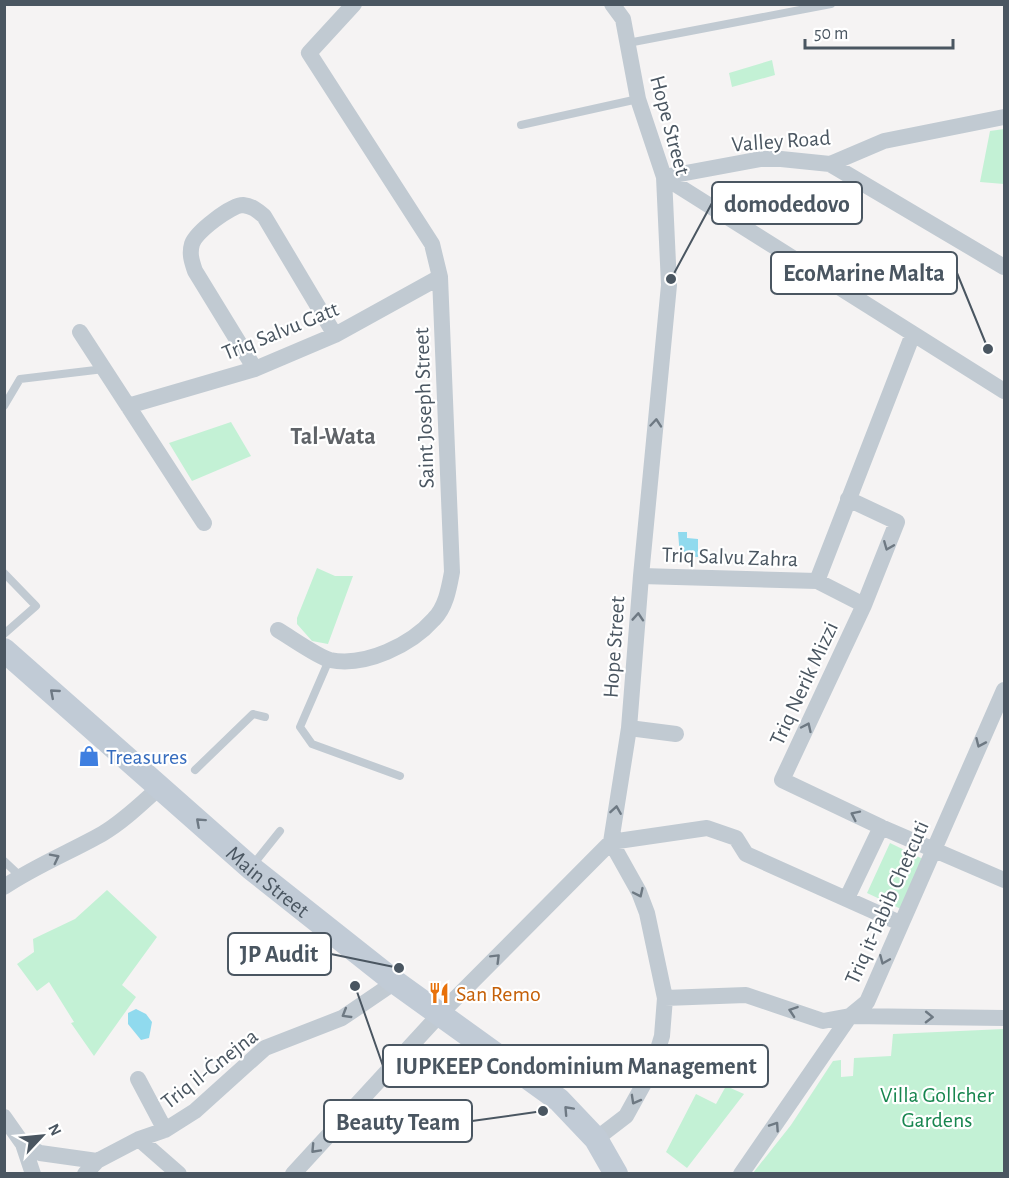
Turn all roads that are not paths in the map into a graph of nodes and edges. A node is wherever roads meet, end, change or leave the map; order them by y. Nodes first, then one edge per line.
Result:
1 (354, 4) edge
2 (612, 4) edge
3 (831, 4) edge
4 (628, 43) junction
5 (638, 99) junction
6 (1005, 117) edge
7 (521, 125) dead end
8 (830, 164) junction
9 (664, 177) junction
10 (1005, 267) edge
11 (440, 277) junction
12 (80, 332) dead end
13 (913, 334) junction
14 (334, 335) junction
15 (104, 369) junction
16 (255, 369) junction
17 (1005, 391) edge
18 (4, 406) edge
19 (128, 406) junction
20 (848, 499) junction
21 (204, 523) dead end
22 (4, 573) edge
23 (641, 576) junction
24 (817, 581) junction
25 (864, 605) junction
26 (278, 630) dead end
27 (4, 634) edge
28 (4, 650) edge
29 (329, 660) junction
30 (1005, 690) edge
31 (265, 717) dead end
32 (629, 728) junction
33 (676, 734) dead end
34 (195, 770) dead end
35 (400, 776) dead end
36 (160, 787) junction
37 (881, 827) junction
38 (280, 831) dead end
39 (611, 842) junction
40 (933, 849) junction
41 (4, 861) edge
42 (251, 868) junction
43 (20, 876) junction
44 (1005, 880) edge
45 (4, 887) edge
46 (847, 898) junction
47 (900, 923) junction
48 (395, 982) junction
49 (665, 998) junction
50 (440, 1014) junction
51 (850, 1016) junction
52 (1005, 1018) edge
53 (138, 1079) dead end
54 (4, 1117) edge
55 (165, 1130) junction
56 (139, 1139) junction
57 (596, 1139) junction
58 (23, 1144) junction
59 (97, 1161) junction
60 (33, 1173) edge
61 (85, 1173) edge
62 (178, 1173) edge
63 (293, 1173) edge
64 (615, 1173) edge
65 (741, 1173) edge

1 - 11 street, Saint Joseph Street
2 - 4 street, Hope Street
3 - 4 lane
4 - 5 street, Hope Street
5 - 7 lane
5 - 9 street, Hope Street
6 - 8 street, Valley Road
8 - 9 street, Valley Road
8 - 10 street
9 - 13 street
23 -> 9 street, Hope Street
11 - 14 street, Triq Salvu Gatt
11 - 29 street, Saint Joseph Street
12 - 15 street
13 - 17 street
13 - 20 street
14 - 16 street, Triq Salvu Gatt
14 - 16 street
15 - 18 lane
15 - 19 street
16 - 19 street, Triq Salvu Gatt
19 - 21 street
20 - 24 street
20 -> 25 street, Triq Nerik Mizzi
22 - 27 lane
23 - 24 street, Triq Salvu Zahra
32 -> 23 street, Hope Street
24 - 25 street, Triq Nerik Mizzi
37 -> 25 street, Triq Nerik Mizzi
26 - 29 street
36 -> 28 main road, Main Street
29 - 35 lane
30 -> 40 street, Triq it-Tabib Chetcuti
31 - 34 lane
32 - 33 street
39 -> 32 street, Hope Street
42 -> 36 main road, Main Street
43 -> 36 street
37 - 40 street
37 - 46 street, Triq it-Tabib Chetcuti
38 - 42 lane
39 - 46 street
39 -> 49 street
50 -> 39 street
40 - 44 street
40 - 47 street, Triq it-Tabib Chetcuti
41 - 43 lane
42 - 48 main road, Main Street
43 - 45 street
46 - 47 street
47 -> 51 street, Triq it-Tabib Chetcuti
48 - 50 main road, Main Street
48 -> 55 street, Triq il-Ġnejna
51 -> 49 street
49 -> 57 street
57 -> 50 main road, Main Street
50 -> 63 street
51 -> 52 street
65 -> 51 street, Triq it-Tabib Chetcuti
53 - 55 street
54 - 58 street
55 - 56 street, Triq il-Ġnejna
56 - 59 street, Triq il-Ġnejna
56 - 62 street
57 - 64 main road, Main Street
58 - 59 street
58 - 60 street
59 - 61 street, Triq il-Ġnejna

